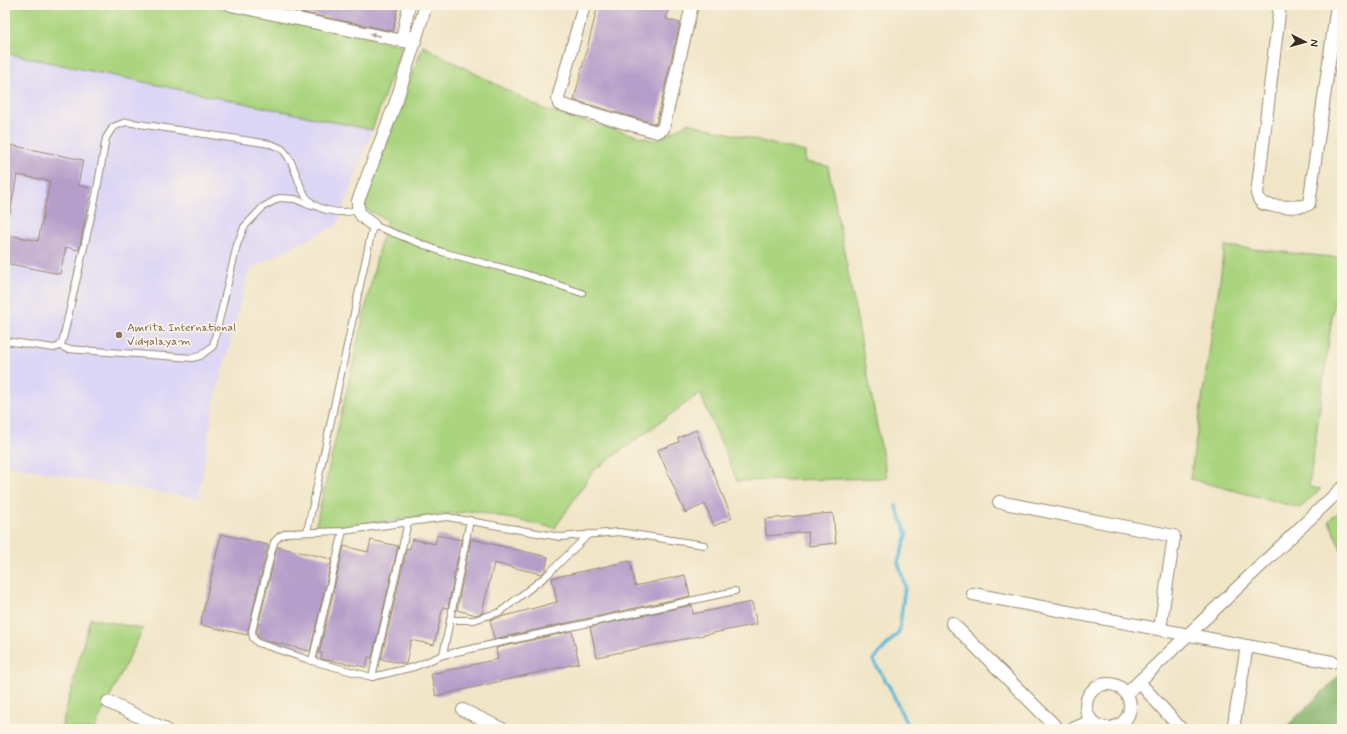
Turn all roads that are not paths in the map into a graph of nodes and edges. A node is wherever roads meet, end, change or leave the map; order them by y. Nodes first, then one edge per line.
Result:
1 (231, 5) edge
2 (409, 5) edge
3 (426, 5) edge
4 (584, 5) edge
5 (692, 5) edge
6 (1280, 5) edge
7 (1337, 5) edge
8 (408, 39) junction
9 (319, 209) junction
10 (358, 210) junction
11 (373, 225) junction
12 (582, 293) dead end
13 (5, 341) edge
14 (60, 346) junction
15 (1342, 488) edge
16 (999, 502) dead end
17 (470, 520) junction
18 (408, 522) junction
19 (343, 531) junction
20 (307, 532) junction
21 (589, 534) junction
22 (704, 545) dead end
23 (735, 591) dead end
24 (973, 594) dead end
25 (450, 620) junction
26 (952, 623) dead end
27 (1160, 629) junction
28 (1187, 634) junction
29 (1247, 646) junction
30 (443, 655) junction
31 (312, 661) junction
32 (1332, 662) dead end
33 (372, 676) junction
34 (1139, 682) junction
35 (1127, 694) junction
36 (108, 702) dead end
37 (463, 710) dead end
38 (1091, 721) junction
39 (1234, 723) dead end
40 (165, 729) edge
41 (502, 729) edge
42 (1058, 729) edge
43 (1073, 729) edge
44 (1181, 729) edge

8 -> 1 street
2 - 8 street
3 - 8 street
4 - 5 street
6 - 7 street
8 - 10 street
9 - 10 lane
9 - 14 lane
9 - 14 lane
10 - 11 street
11 - 12 lane
11 - 20 lane
13 - 14 lane
15 - 28 street
16 - 27 street
17 - 18 lane
17 - 21 lane
17 - 25 lane
18 - 19 lane
18 - 33 lane
19 - 20 lane
19 - 31 lane
20 - 31 lane
21 - 22 lane
21 - 25 lane
23 - 30 lane
24 - 27 street
25 - 30 lane
26 - 42 street
27 - 28 street
28 - 29 street
28 - 34 street
29 - 32 street
29 - 39 street
30 - 33 lane
31 - 33 lane
34 - 35 street
34 - 44 street
35 - 38 street
35 - 38 street
36 - 40 street
37 - 41 street
38 - 43 street

